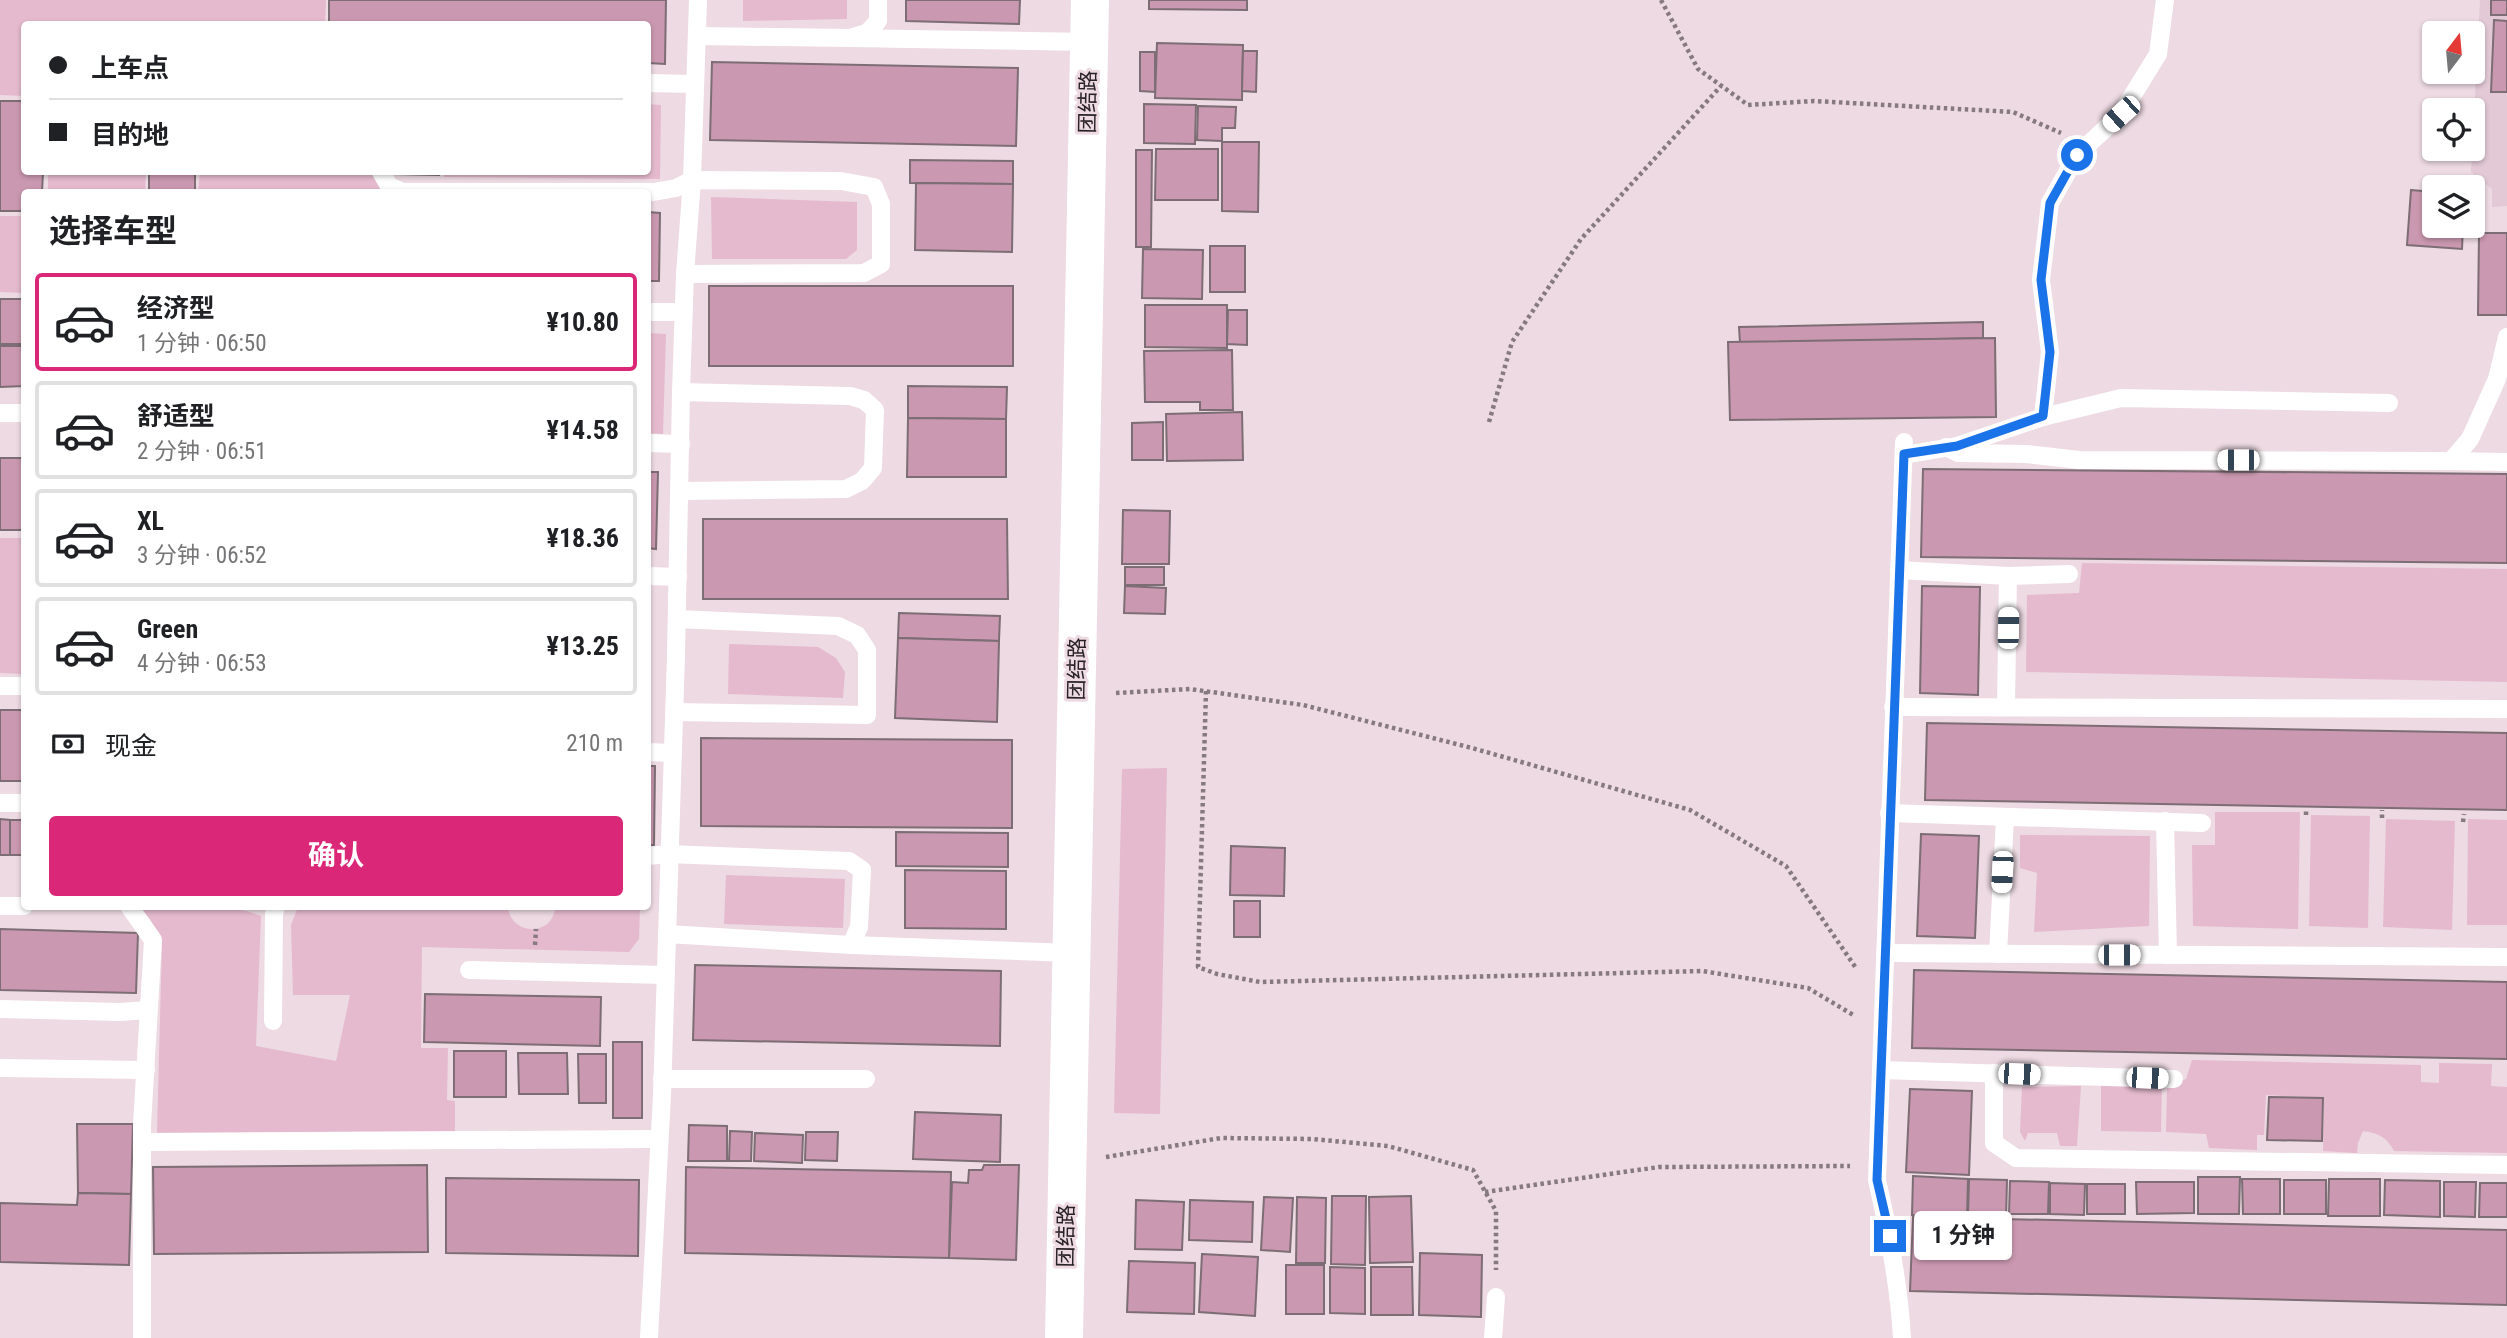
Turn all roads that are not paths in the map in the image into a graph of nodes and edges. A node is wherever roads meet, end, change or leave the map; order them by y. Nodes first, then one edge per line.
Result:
1 (698, 0) edge
2 (878, 0) edge
3 (1090, 0) edge
4 (2165, 0) edge
5 (697, 36) junction
6 (850, 38) junction
7 (1089, 42) junction
8 (651, 83) edge
9 (694, 84) junction
10 (383, 175) edge
11 (692, 180) junction
12 (394, 189) edge
13 (651, 192) edge
14 (685, 274) junction
15 (651, 312) edge
16 (683, 313) junction
17 (2507, 337) edge
18 (681, 392) junction
19 (2389, 402) dead end
20 (0, 413) edge
21 (21, 413) edge
22 (2043, 416) junction
23 (651, 443) edge
24 (681, 444) junction
25 (1946, 447) junction
26 (2451, 461) junction
27 (2507, 462) edge
28 (680, 491) junction
29 (1899, 570) junction
30 (2068, 573) dead end
31 (651, 576) edge
32 (2008, 576) junction
33 (678, 577) junction
34 (677, 619) junction
35 (0, 686) edge
36 (21, 686) edge
37 (1894, 707) junction
38 (2006, 707) junction
39 (2507, 709) edge
40 (675, 712) junction
41 (651, 752) edge
42 (673, 753) junction
43 (0, 803) edge
44 (21, 803) edge
45 (1889, 813) junction
46 (2005, 818) junction
47 (2165, 821) junction
48 (2202, 822) dead end
49 (668, 854) junction
50 (651, 856) edge
51 (0, 906) edge
52 (21, 906) edge
53 (128, 910) edge
54 (275, 910) edge
55 (667, 934) junction
56 (851, 945) junction
57 (1070, 953) junction
58 (1885, 953) junction
59 (1998, 954) junction
60 (2168, 955) junction
61 (2507, 957) edge
62 (469, 970) dead end
63 (665, 975) junction
64 (0, 1009) edge
65 (148, 1010) junction
66 (272, 1021) dead end
67 (0, 1068) edge
68 (146, 1070) junction
69 (1881, 1070) junction
70 (1994, 1073) junction
71 (662, 1079) junction
72 (866, 1079) dead end
73 (2174, 1079) dead end
74 (660, 1139) junction
75 (142, 1142) junction
76 (2507, 1165) edge
77 (1496, 1297) road end
78 (142, 1338) edge
79 (649, 1338) edge
80 (1064, 1338) edge
81 (1493, 1338) edge
82 (1902, 1338) edge

1 - 5 lane
2 - 6 lane
3 - 7 street, 团结路
4 - 22 lane
5 - 6 lane
5 - 9 lane
6 - 7 lane
7 - 57 street, 团结路
8 - 9 lane
9 - 11 lane
10 - 12 lane
11 - 13 lane
11 - 14 lane
11 - 14 lane
14 - 16 lane
15 - 16 lane
16 - 18 lane
17 - 26 lane
18 - 24 lane
18 - 28 lane
19 - 22 lane
20 - 21 lane
22 - 25 lane
23 - 24 lane
24 - 28 lane
25 - 26 lane
25 - 29 lane
26 - 27 lane
28 - 33 lane
29 - 32 lane
29 - 37 lane
30 - 32 lane
31 - 33 lane
32 - 38 lane
33 - 34 lane
34 - 40 lane
34 - 40 lane
35 - 36 lane
37 - 38 lane
37 - 45 lane
38 - 39 lane
40 - 42 lane
41 - 42 lane
42 - 49 lane
43 - 44 lane
45 - 46 lane
45 - 58 lane
46 - 47 lane
46 - 59 lane
47 - 48 lane
47 - 60 lane
49 - 50 lane
49 - 55 lane
49 - 56 lane
51 - 52 lane
53 - 65 lane
54 - 66 lane
55 - 56 lane
55 - 63 lane
56 - 57 lane
57 - 80 street, 团结路
58 - 59 lane
58 - 69 lane
59 - 60 lane
60 - 61 lane
62 - 63 lane
63 - 71 lane
64 - 65 lane
65 - 68 lane
67 - 68 lane
68 - 75 lane
69 - 70 lane
69 - 82 lane
70 - 73 lane
70 - 76 lane
71 - 72 lane
71 - 74 lane
74 - 75 lane
74 - 79 lane
75 - 78 lane
77 - 81 lane

